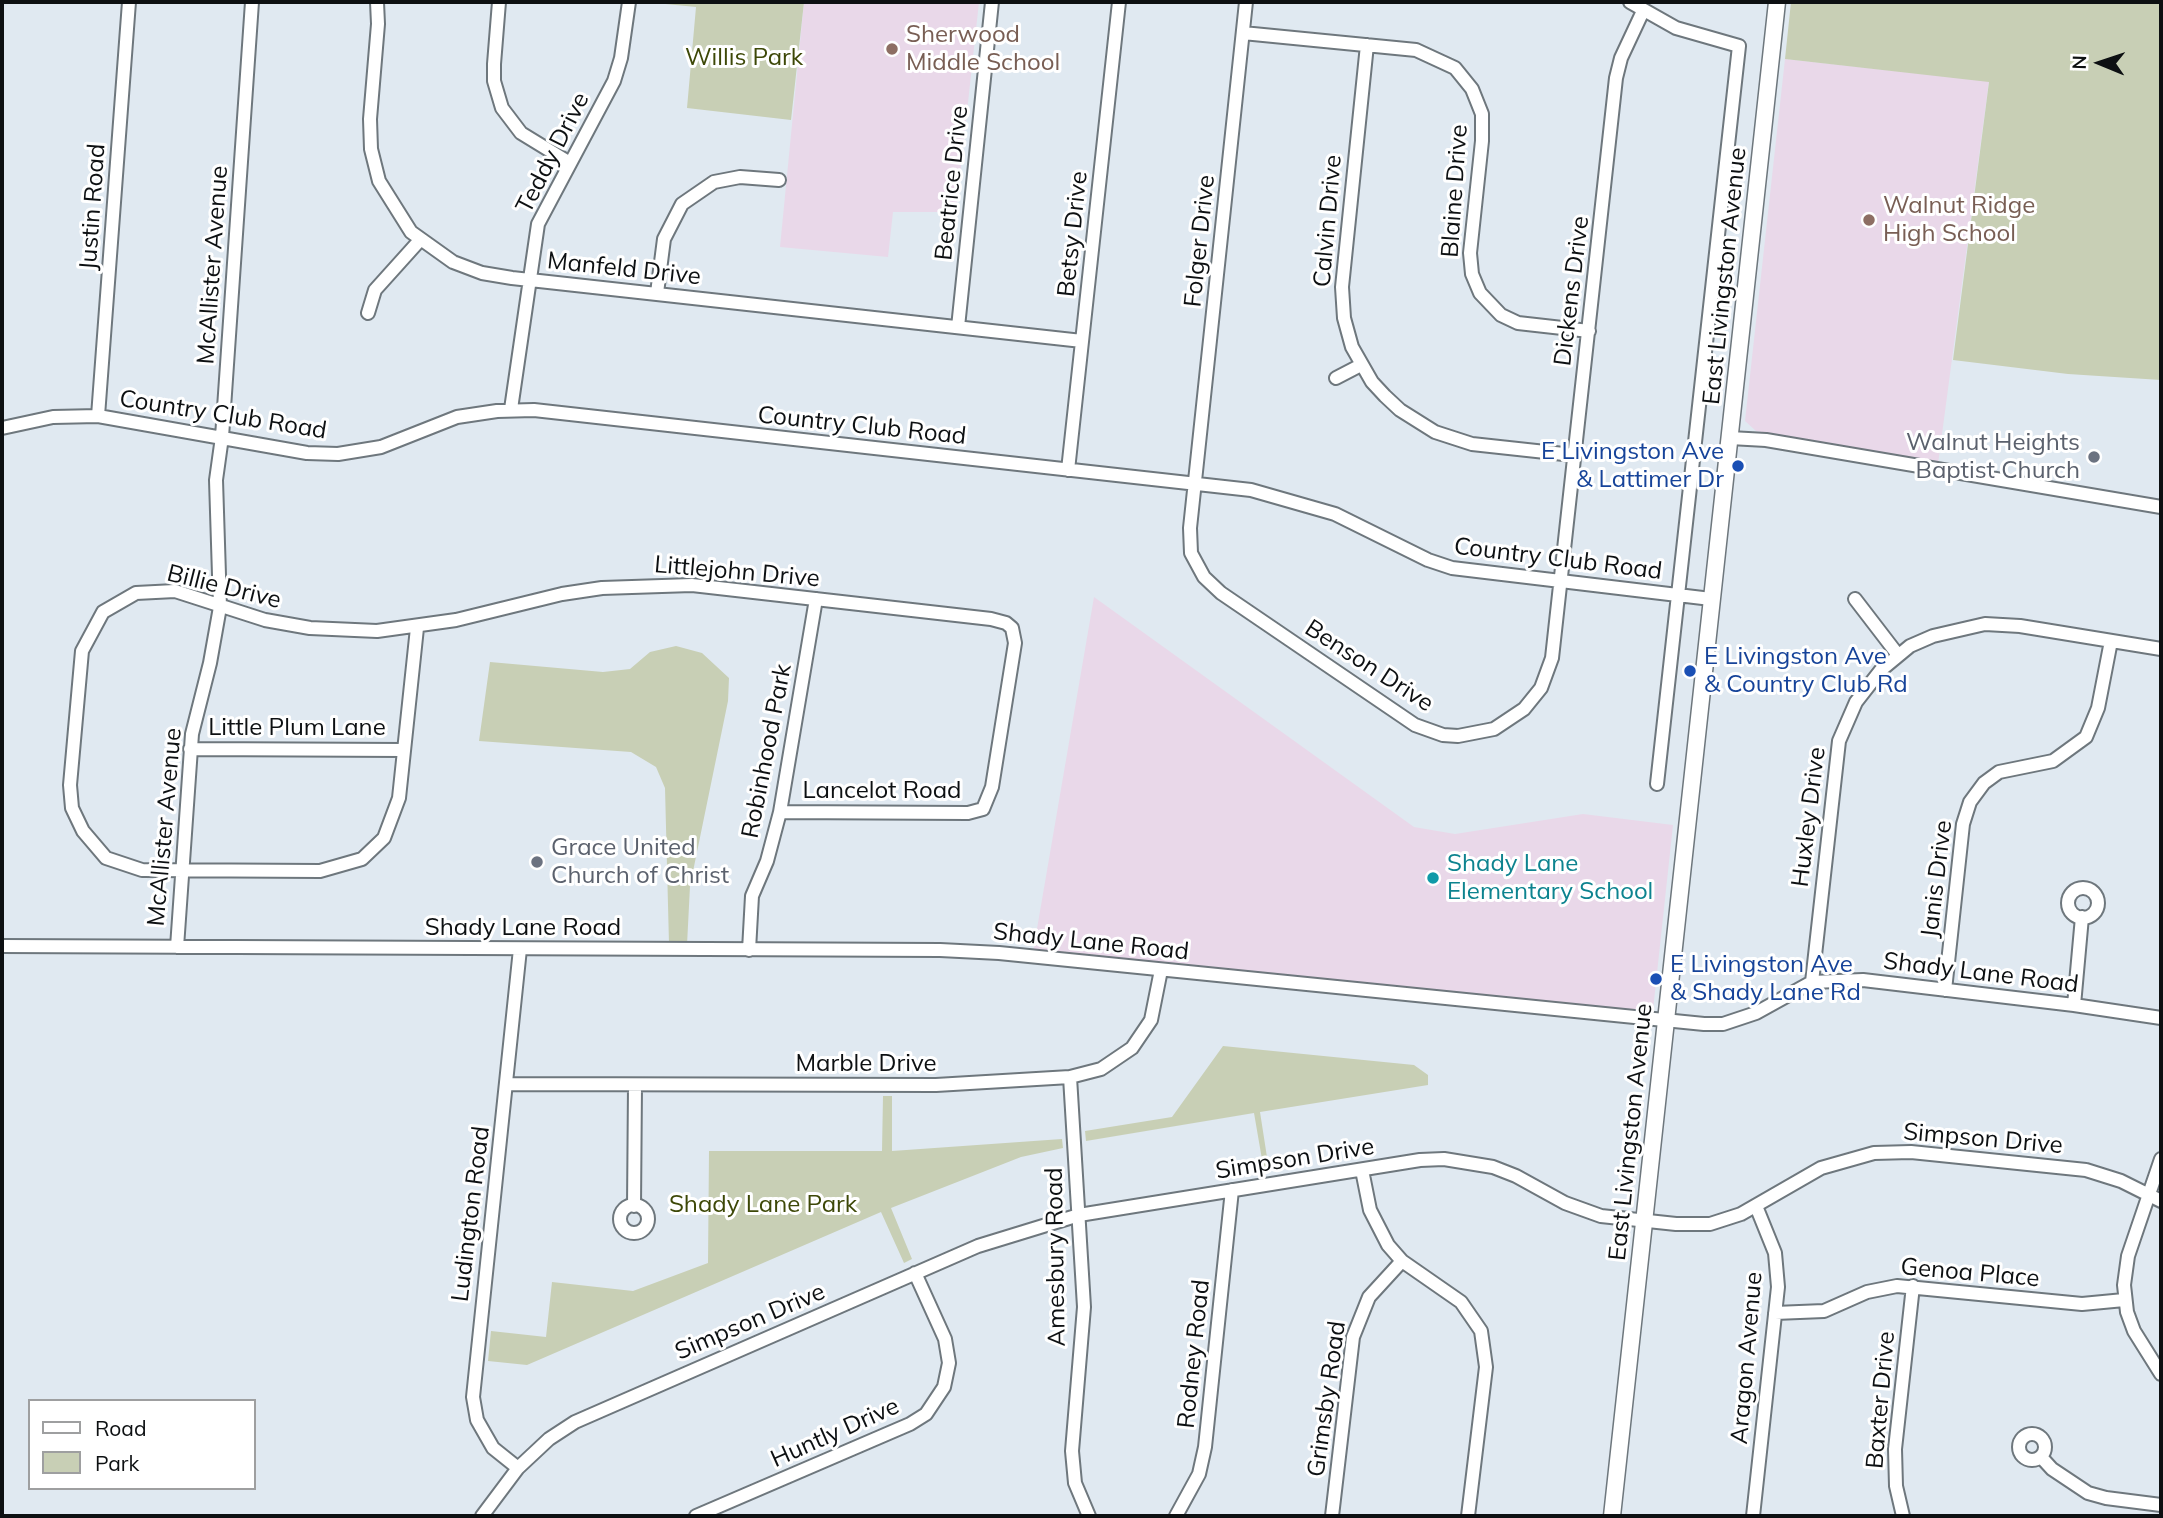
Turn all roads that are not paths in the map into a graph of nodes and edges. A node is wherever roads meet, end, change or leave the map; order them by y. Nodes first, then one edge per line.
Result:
1 (129, 2) edge
2 (252, 2) edge
3 (377, 2) edge
4 (499, 2) edge
5 (629, 2) edge
6 (992, 2) edge
7 (1119, 2) edge
8 (1246, 2) edge
9 (1630, 2) edge
10 (1777, 2) edge
11 (1643, 11) junction
12 (1243, 33) junction
13 (1367, 45) junction
14 (570, 163) junction
15 (779, 180) dead end
16 (420, 240) junction
17 (528, 280) junction
18 (657, 293) junction
19 (368, 313) dead end
20 (958, 327) junction
21 (1588, 331) junction
22 (1082, 341) junction
23 (1361, 365) junction
24 (1336, 378) dead end
25 (511, 410) junction
26 (98, 416) junction
27 (2, 428) edge
28 (222, 437) junction
29 (1730, 438) junction
30 (1573, 455) junction
31 (1068, 470) junction
32 (1195, 485) junction
33 (2161, 507) edge
34 (1559, 582) junction
35 (1679, 596) junction
36 (816, 599) junction
37 (1711, 599) junction
38 (1855, 599) dead end
39 (220, 607) junction
40 (417, 628) junction
41 (2111, 641) junction
42 (2161, 649) edge
43 (1898, 655) junction
44 (190, 749) junction
45 (404, 750) junction
46 (1657, 784) dead end
47 (984, 809) joint
48 (780, 812) junction
49 (182, 871) junction
50 (2082, 917) dead end
51 (2, 946) edge
52 (177, 947) junction
53 (520, 949) junction
54 (748, 950) junction
55 (1161, 970) junction
56 (1812, 982) junction
57 (1945, 990) junction
58 (2074, 1004) junction
59 (2161, 1018) edge
60 (1665, 1021) junction
61 (1070, 1077) junction
62 (508, 1084) junction
63 (635, 1086) junction
64 (2161, 1159) edge
65 (1362, 1170) junction
66 (1232, 1190) junction
67 (2149, 1195) junction
68 (2161, 1201) edge
69 (634, 1206) dead end
70 (1756, 1206) junction
71 (1079, 1214) junction
72 (1645, 1221) junction
73 (1402, 1261) junction
74 (915, 1273) junction
75 (1913, 1286) junction
76 (2124, 1300) junction
77 (1775, 1313) junction
78 (2161, 1374) edge
79 (2041, 1457) dead end
80 (518, 1468) junction
81 (2161, 1505) edge
82 (482, 1516) edge
83 (696, 1516) edge
84 (1089, 1516) edge
85 (1176, 1516) edge
86 (1332, 1516) edge
87 (1468, 1516) edge
88 (1612, 1516) edge
89 (1753, 1516) edge
90 (1903, 1516) edge

1 - 26 street, Justin Road
2 - 28 street, McAllister Avenue
3 - 16 street, Manfeld Drive
4 - 14 street
5 - 14 street, Teddy Drive
6 - 20 street, Beatrice Drive
7 - 22 street, Betsy Drive
8 - 12 street, Folger Drive
9 - 11 street
10 - 29 main road, East Livingston Avenue
11 - 21 street, Dickens Drive
11 - 35 street
12 - 13 street, Blaine Drive
12 - 32 street, Folger Drive
13 - 21 street, Blaine Drive
13 - 23 street, Calvin Drive
14 - 17 street, Teddy Drive
15 - 18 street
16 - 17 street, Manfeld Drive
16 - 19 street
17 - 18 street, Manfeld Drive
17 - 25 street, Teddy Drive
18 - 20 street, Manfeld Drive
20 - 22 street, Manfeld Drive
21 - 30 street, Dickens Drive
22 - 31 street, Betsy Drive
23 - 24 street
23 - 30 street, Calvin Drive
25 - 28 street, Country Club Road
25 - 31 street, Country Club Road
26 - 27 street, Country Club Road
26 - 28 street, Country Club Road
28 - 39 street, McAllister Avenue
29 - 33 street
29 - 37 main road, East Livingston Avenue
30 - 34 street, Dickens Drive
31 - 32 street, Country Club Road
32 - 34 street, Country Club Road
32 - 34 street, Benson Drive
34 - 35 street, Country Club Road
35 - 37 street, Country Club Road
35 - 46 street
36 - 40 street, Littlejohn Drive
36 - 47 street, Littlejohn Drive
36 - 48 street, Robinhood Park
37 - 60 main road, East Livingston Avenue
38 - 43 street
39 - 40 street, Billie Drive
39 - 44 street, McAllister Avenue
39 - 49 street, Billie Drive
40 - 45 street
41 - 42 street, Huxley Drive
41 - 43 street, Huxley Drive
41 - 57 street, Janis Drive
43 - 56 street, Huxley Drive
44 - 45 street, Little Plum Lane
44 - 49 street, McAllister Avenue
45 - 49 street
47 - 48 street, Lancelot Road
48 - 54 street, Robinhood Park
49 - 52 street, McAllister Avenue
50 - 58 street
51 - 52 street, Shady Lane Road
52 - 53 street, Shady Lane Road
53 - 54 street, Shady Lane Road
53 - 62 street, Ludington Road
54 - 55 street, Shady Lane Road
55 - 60 street, Shady Lane Road
55 - 61 street, Marble Drive
56 - 57 street, Shady Lane Road
56 - 60 street, Shady Lane Road
57 - 58 street, Shady Lane Road
58 - 59 street, Shady Lane Road
60 - 72 main road, East Livingston Avenue
61 - 63 street, Marble Drive
61 - 71 street, Amesbury Road
62 - 63 street, Marble Drive
62 - 80 street, Ludington Road
63 - 69 street
64 - 67 street
65 - 66 street, Simpson Drive
65 - 72 street, Simpson Drive
65 - 73 street
66 - 71 street, Simpson Drive
66 - 85 street, Rodney Road
67 - 68 street, Simpson Drive
67 - 70 street, Simpson Drive
67 - 76 street
70 - 72 street, Simpson Drive
70 - 77 street, Aragon Avenue
71 - 74 street, Simpson Drive
71 - 84 street, Amesbury Road
72 - 88 main road, East Livingston Avenue
73 - 86 street, Grimsby Road
73 - 87 street
74 - 80 street, Simpson Drive
74 - 83 street, Huntly Drive
75 - 76 street, Genoa Place
75 - 77 street, Genoa Place
75 - 90 street, Baxter Drive
76 - 78 street
77 - 89 street, Aragon Avenue
79 - 81 street
80 - 82 street, Simpson Drive

